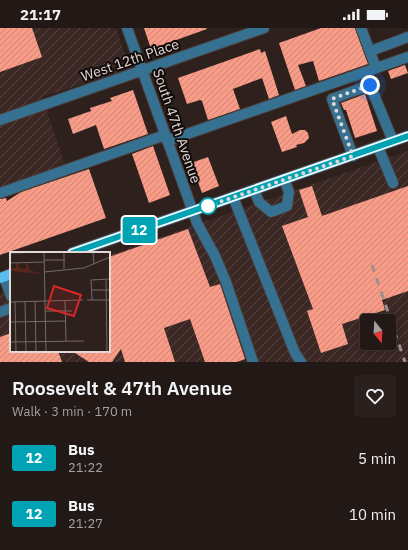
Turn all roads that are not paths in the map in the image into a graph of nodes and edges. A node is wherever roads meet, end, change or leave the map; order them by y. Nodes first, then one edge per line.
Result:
1 (127, 28) edge
2 (264, 28) edge
3 (361, 28) edge
4 (408, 37) edge
5 (376, 49) dead end
6 (408, 57) edge
7 (376, 68) junction
8 (143, 71) junction
9 (0, 120) edge
10 (408, 136) edge
11 (166, 138) junction
12 (393, 141) junction
13 (378, 147) junction
14 (353, 156) junction
15 (284, 179) junction
16 (394, 183) dead end
17 (254, 190) junction
18 (0, 193) edge
19 (233, 197) junction
20 (192, 211) junction
21 (75, 252) edge
22 (5, 276) edge
23 (10, 293) edge
24 (10, 308) edge
25 (0, 312) edge
26 (253, 362) edge
27 (301, 362) edge

1 - 8 street, South 47th Avenue
2 - 8 street, West 12th Place
3 - 7 street
4 - 5 street
6 - 7 street
7 - 11 street
8 - 9 street, West 12th Place
8 - 11 street, South 47th Avenue
10 - 12 main road
11 - 18 street
11 - 20 street, South 47th Avenue
12 - 13 main road
12 - 14 street
13 - 14 main road
13 - 16 street
14 - 15 main road
15 - 17 main road
15 - 17 street
17 - 19 main road
19 - 20 main road
19 - 27 street
20 - 21 main road
20 - 26 street, South 47th Avenue
22 - 23 street
24 - 25 street

